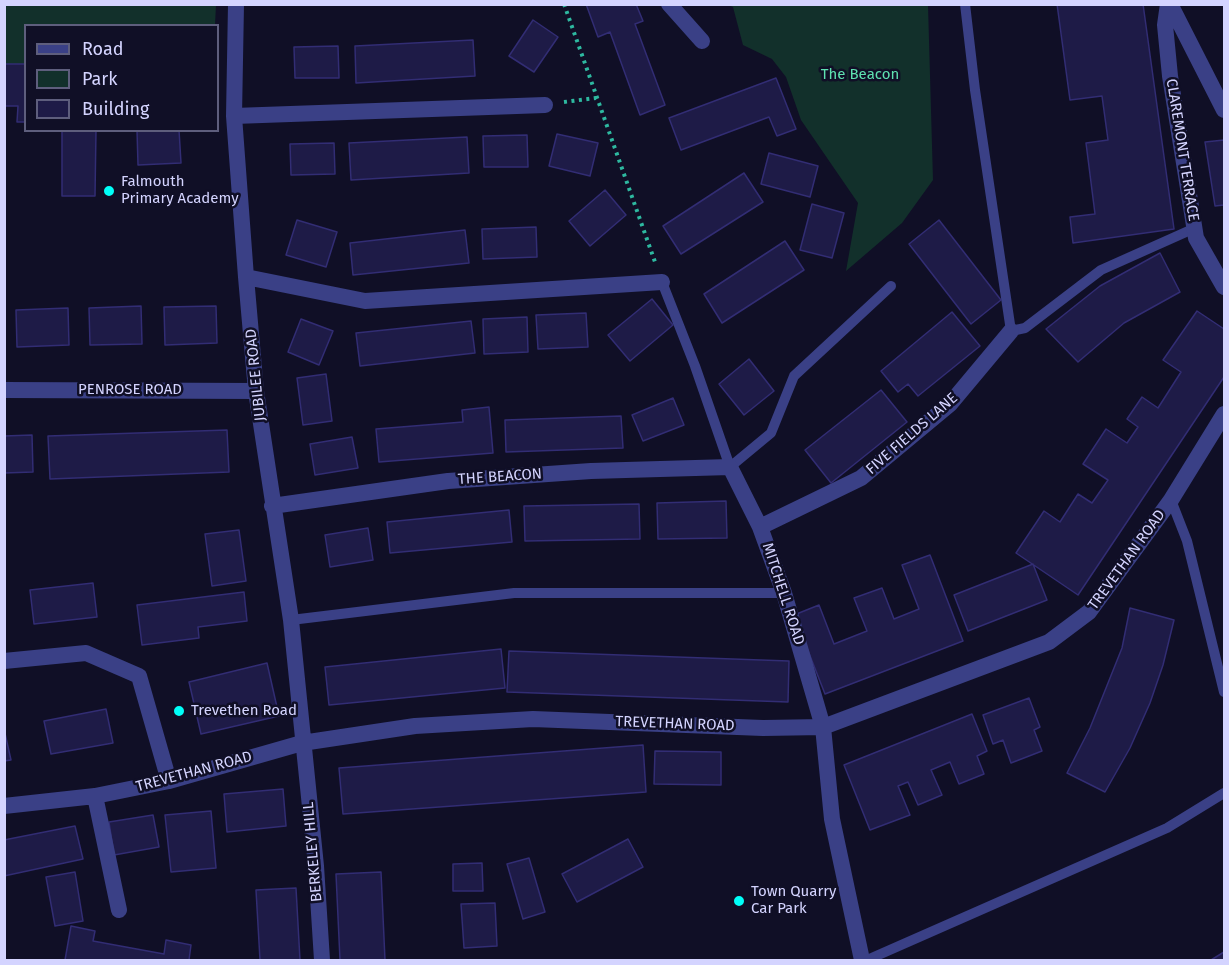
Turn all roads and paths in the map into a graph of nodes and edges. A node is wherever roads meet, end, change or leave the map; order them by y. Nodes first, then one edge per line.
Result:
1 (236, 4) edge
2 (564, 4) edge
3 (669, 4) edge
4 (965, 4) edge
5 (1169, 4) edge
6 (702, 41) dead end
7 (596, 98) junction
8 (545, 105) joint
9 (1224, 110) edge
10 (234, 116) junction
11 (1195, 228) junction
12 (246, 277) junction
13 (662, 282) junction
14 (891, 286) dead end
15 (1224, 287) edge
16 (1011, 331) junction
17 (4, 390) edge
18 (256, 390) junction
19 (1224, 414) edge
20 (730, 467) junction
21 (1171, 500) junction
22 (272, 506) junction
23 (760, 527) junction
24 (784, 593) junction
25 (291, 620) junction
26 (4, 661) edge
27 (1224, 692) edge
28 (823, 727) junction
29 (302, 743) junction
30 (169, 781) junction
31 (1224, 793) edge
32 (95, 796) junction
33 (4, 806) edge
34 (118, 910) dead end
35 (322, 960) edge
36 (864, 960) edge

1 - 10 street, JUBILEE ROAD
2 - 7 path
3 - 6 street
4 - 16 lane
5 - 9 street
5 - 11 street, CLAREMONT TERRACE
7 - 8 path
7 - 13 path
8 - 10 street
10 - 12 street, JUBILEE ROAD
11 - 15 street, CLAREMONT TERRACE
11 - 16 lane
12 - 13 street
12 - 18 street, JUBILEE ROAD
13 - 20 lane
14 - 20 lane
16 - 23 street, FIVE FIELDS LANE
17 - 18 street, PENROSE ROAD
18 - 22 street, JUBILEE ROAD
19 - 21 street, TREVETHAN ROAD
20 - 22 street, THE BEACON
20 - 23 street, MITCHELL ROAD
21 - 27 lane
21 - 28 street, TREVETHAN ROAD
22 - 25 street, JUBILEE ROAD
23 - 24 street, MITCHELL ROAD
24 - 25 lane
24 - 28 street, MITCHELL ROAD
25 - 29 street, JUBILEE ROAD
26 - 30 street
28 - 29 street, TREVETHAN ROAD
28 - 36 street, MITCHELL ROAD
29 - 30 street, TREVETHAN ROAD
29 - 35 street, BERKELEY HILL
30 - 32 street, TREVETHAN ROAD
31 - 36 lane
32 - 33 street, TREVETHAN ROAD
32 - 34 street

